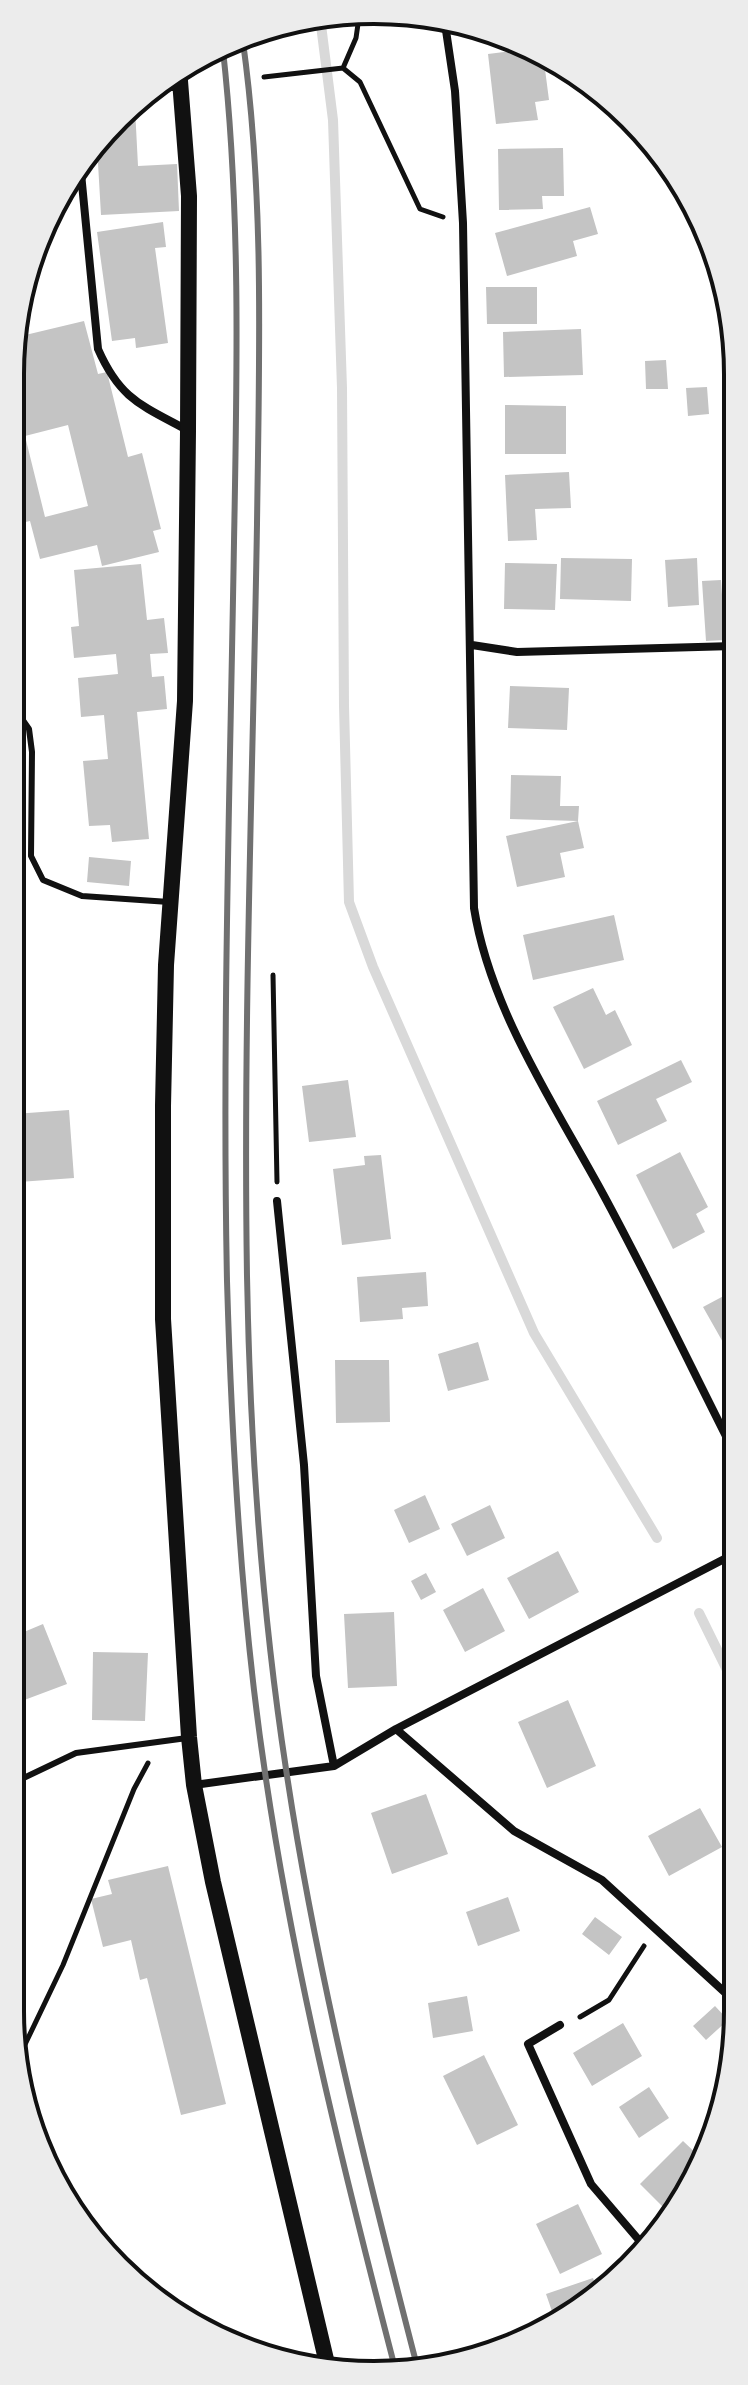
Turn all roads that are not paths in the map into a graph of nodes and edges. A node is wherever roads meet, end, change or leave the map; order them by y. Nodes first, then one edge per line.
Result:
1 (446, 32) edge
2 (181, 83) edge
3 (174, 87) edge
4 (181, 87) junction
5 (82, 182) edge
6 (188, 431) junction
7 (472, 645) junction
8 (724, 646) edge
9 (24, 722) edge
10 (172, 902) junction
11 (277, 1201) road end
12 (724, 1432) edge
13 (724, 1559) edge
14 (396, 1729) junction
15 (189, 1737) junction
16 (334, 1766) junction
17 (24, 1778) edge
18 (194, 1785) junction
19 (724, 1991) edge
20 (560, 2025) road end
21 (639, 2240) edge
22 (326, 2358) edge

1 - 7 street
2 - 4 main road
3 - 4 street
4 - 6 main road
5 - 6 street
6 - 10 main road
7 - 8 street
7 - 12 street
9 - 10 lane
10 - 15 main road
11 - 16 street
13 - 14 street
14 - 16 street
14 - 19 street
15 - 17 lane
15 - 18 main road
16 - 18 street
18 - 22 main road
20 - 21 street

